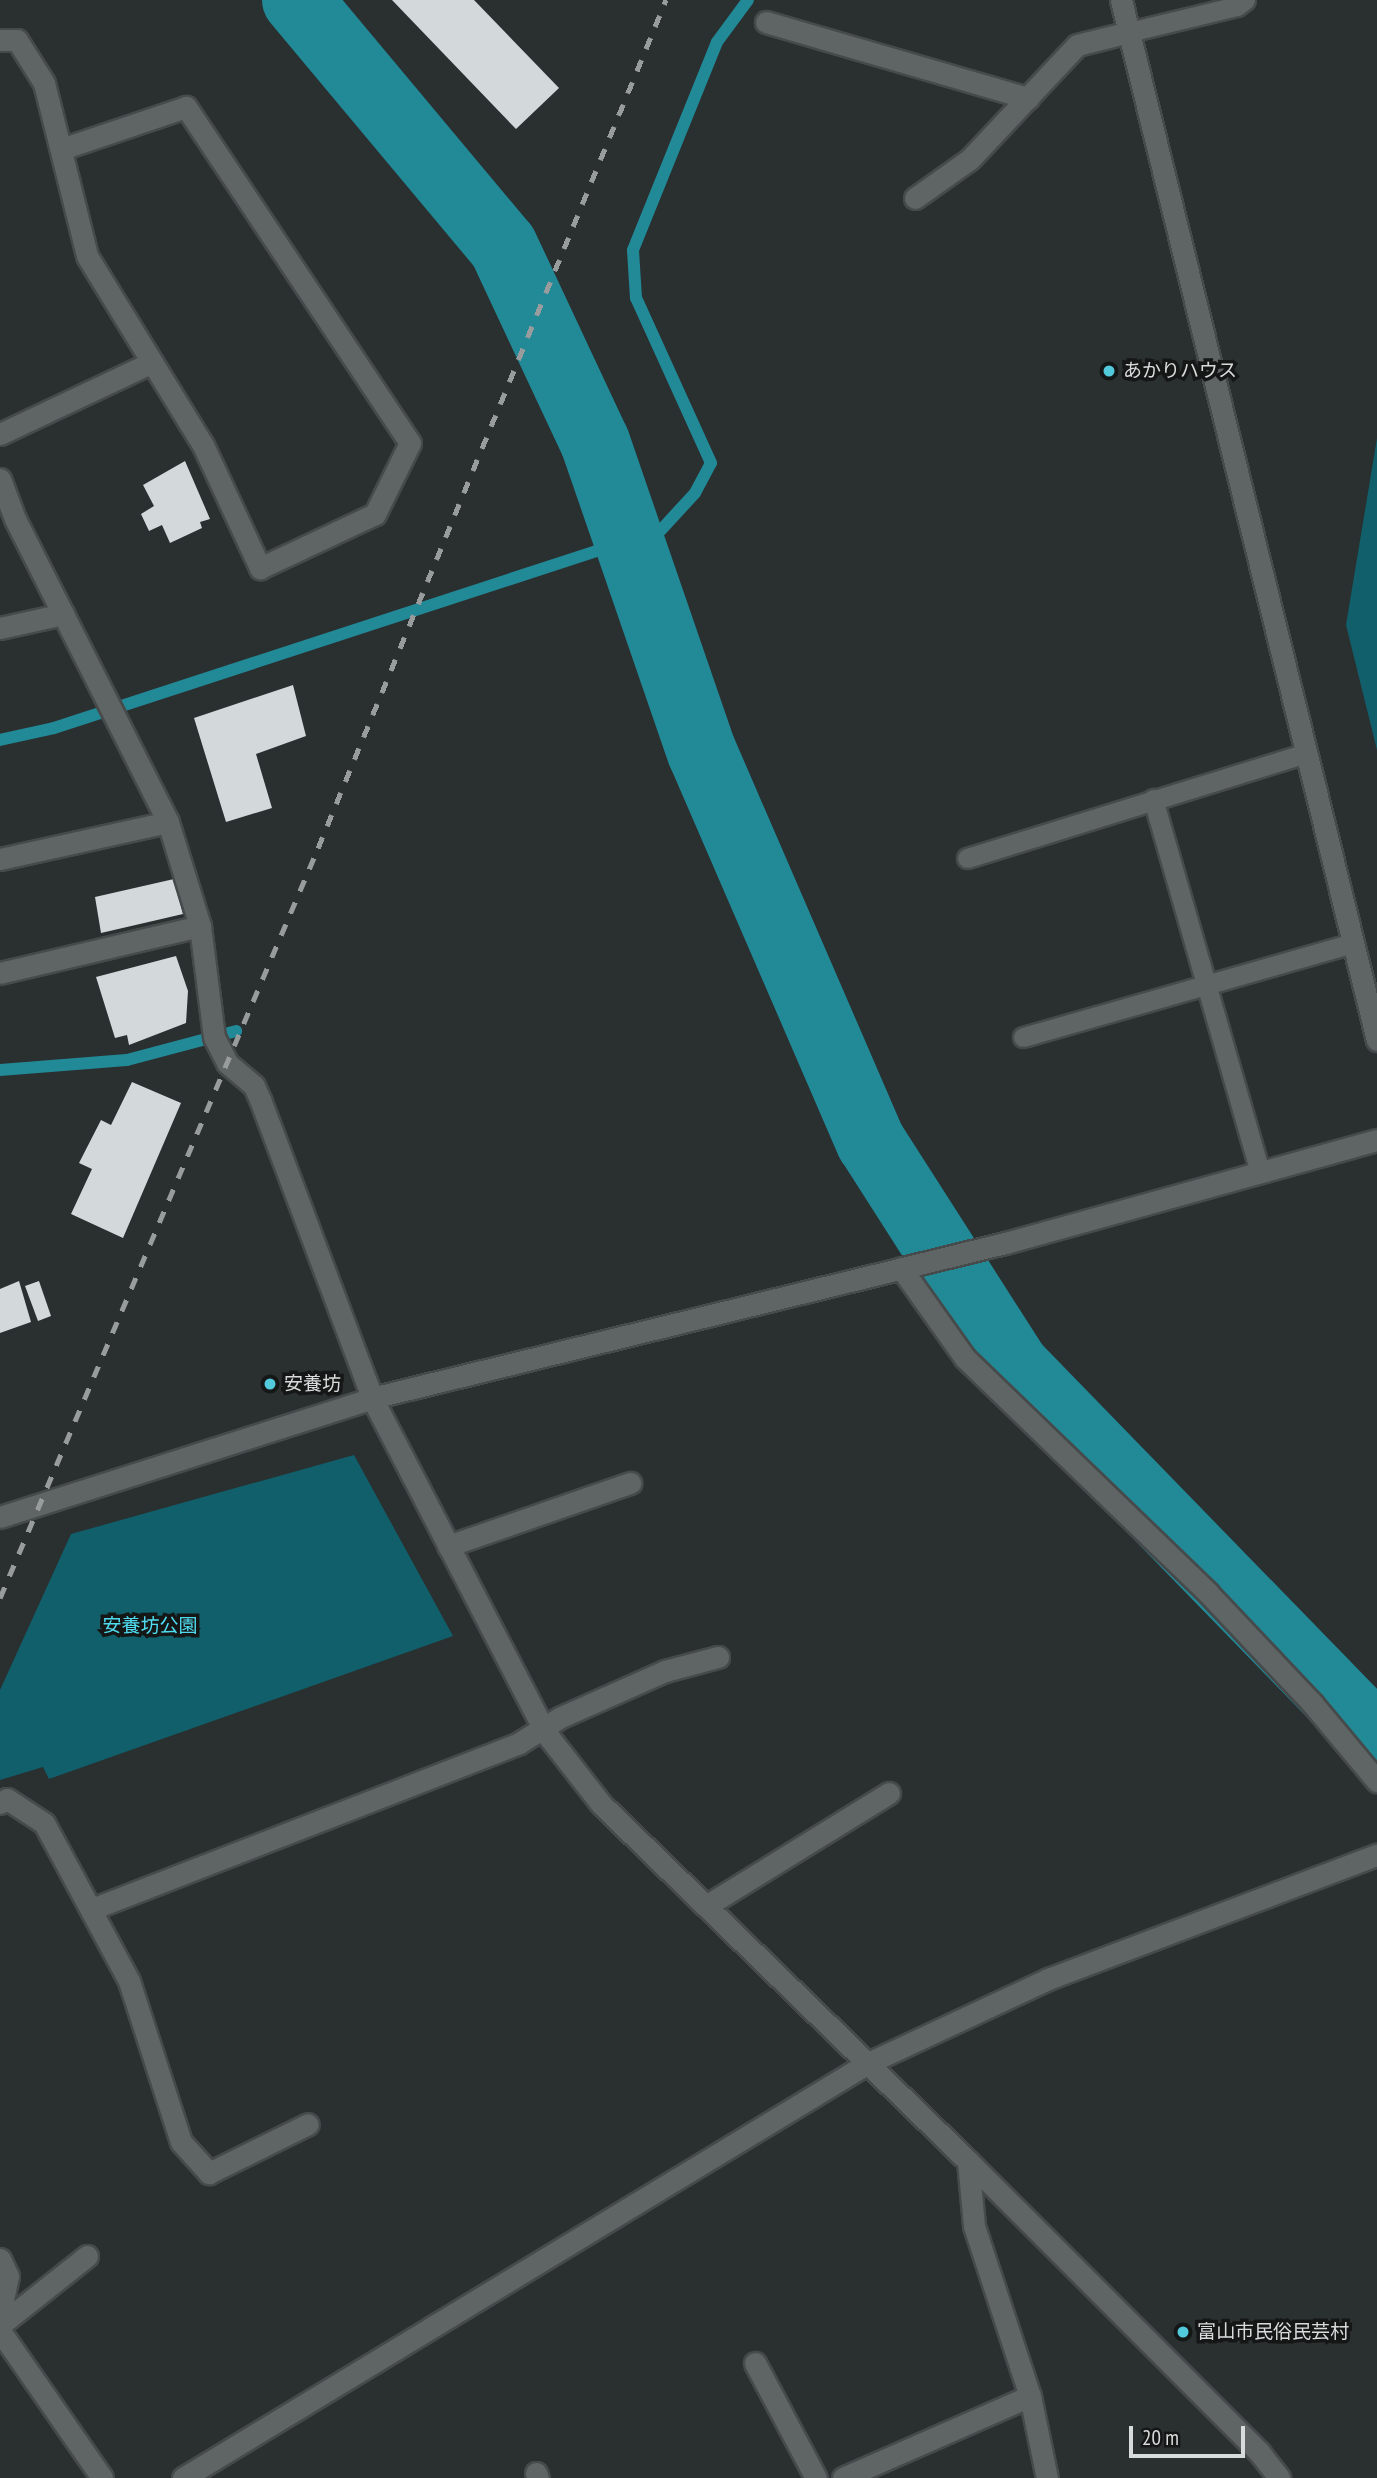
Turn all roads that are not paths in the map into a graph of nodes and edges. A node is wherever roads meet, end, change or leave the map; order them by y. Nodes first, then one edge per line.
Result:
1 (1121, 0) edge
2 (1245, 0) edge
3 (766, 22) dead end
4 (1129, 32) junction
5 (0, 40) edge
6 (1028, 98) junction
7 (61, 149) junction
8 (915, 198) dead end
9 (152, 362) junction
10 (0, 434) edge
11 (0, 479) edge
12 (8, 521) edge
13 (63, 614) junction
14 (0, 628) edge
15 (1306, 753) junction
16 (1153, 799) junction
17 (168, 822) junction
18 (967, 858) dead end
19 (0, 859) edge
20 (200, 926) junction
21 (1353, 943) junction
22 (0, 973) edge
23 (1206, 985) junction
24 (1023, 1037) dead end
25 (1377, 1040) edge
26 (1377, 1140) edge
27 (1260, 1173) junction
28 (901, 1268) junction
29 (372, 1398) junction
30 (630, 1483) dead end
31 (0, 1517) edge
32 (448, 1546) junction
33 (718, 1657) dead end
34 (545, 1731) junction
35 (1377, 1781) edge
36 (889, 1793) dead end
37 (0, 1803) edge
38 (1377, 1855) edge
39 (706, 1906) junction
40 (92, 1909) junction
41 (868, 2063) junction
42 (308, 2124) dead end
43 (968, 2161) junction
44 (87, 2256) dead end
45 (0, 2259) edge
46 (0, 2315) edge
47 (0, 2325) edge
48 (0, 2331) edge
49 (755, 2363) dead end
50 (1030, 2396) junction
51 (102, 2478) edge
52 (183, 2478) edge
53 (816, 2478) edge
54 (844, 2478) edge
55 (1047, 2478) edge
56 (1279, 2478) edge

1 - 4 street
2 - 4 lane
3 - 6 street
4 - 6 street
4 - 15 street
5 - 7 street
6 - 8 street
7 - 9 street
7 - 9 street
9 - 10 street
11 - 12 street
12 - 13 street
13 - 14 street
13 - 17 street
15 - 16 lane
15 - 21 street
16 - 18 lane
16 - 23 lane
17 - 19 street
17 - 20 street
20 - 22 street
20 - 29 street
21 - 23 lane
21 - 25 street
23 - 24 lane
23 - 27 lane
26 - 27 street
27 - 28 street
28 - 29 street
28 - 35 street
29 - 31 street
29 - 32 street
30 - 32 street
32 - 34 street
33 - 34 street
34 - 39 street
34 - 40 street
36 - 39 street
37 - 40 street
38 - 41 street
39 - 41 street
40 - 42 street
41 - 43 street
41 - 52 street
43 - 50 street
43 - 56 street
44 - 47 street
45 - 46 street
48 - 51 street
49 - 53 street
50 - 54 street
50 - 55 street

